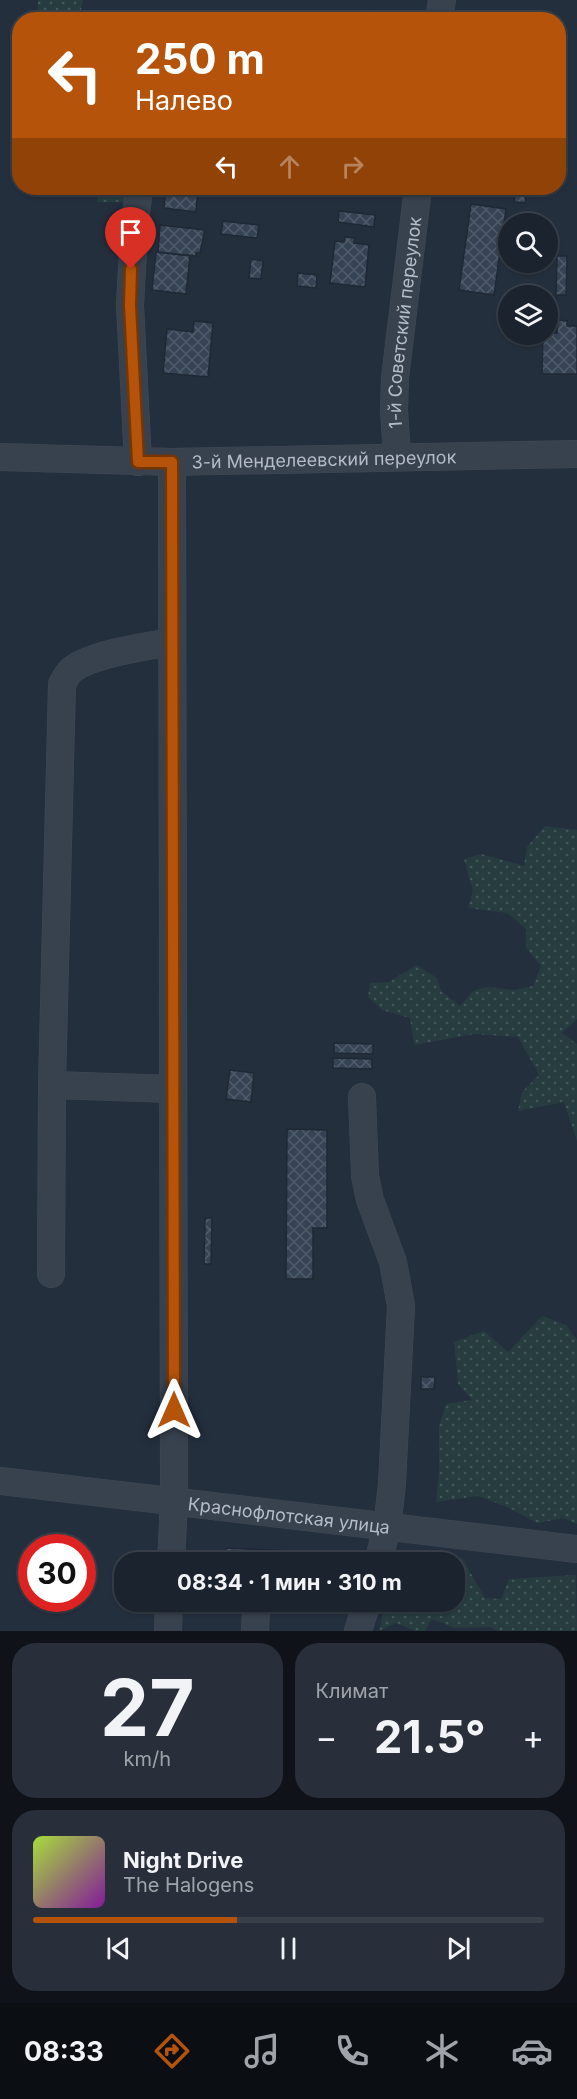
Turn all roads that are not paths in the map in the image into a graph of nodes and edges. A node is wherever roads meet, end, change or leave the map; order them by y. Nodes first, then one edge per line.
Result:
1 (138, 195) edge
2 (417, 195) edge
3 (577, 454) edge
4 (0, 457) edge
5 (397, 457) junction
6 (138, 462) junction
7 (172, 462) junction
8 (172, 642) junction
9 (52, 1085) junction
10 (173, 1089) junction
11 (362, 1097) dead end
12 (51, 1274) dead end
13 (0, 1481) edge
14 (174, 1501) junction
15 (387, 1527) junction
16 (577, 1549) edge
17 (172, 1552) edge
18 (381, 1552) edge
19 (169, 1612) edge
20 (256, 1612) edge
21 (364, 1612) edge
22 (168, 1631) edge
23 (255, 1631) edge
24 (358, 1631) edge

1 - 6 street
2 - 5 street, 1-й Советский переулок
3 - 5 street, 3-й Менделеевский переулок
4 - 6 street, 3-й Менделеевский переулок
5 - 7 street, 3-й Менделеевский переулок
6 - 7 street, 3-й Менделеевский переулок
7 - 8 street
8 - 9 street
8 - 10 street
9 - 10 street
9 - 12 street
10 - 14 street
11 - 15 street
13 - 14 street, Краснофлотская улица
14 - 15 street, Краснофлотская улица
14 - 17 street
15 - 16 street, Краснофлотская улица
15 - 18 street
19 - 22 street
20 - 23 street
21 - 24 street

